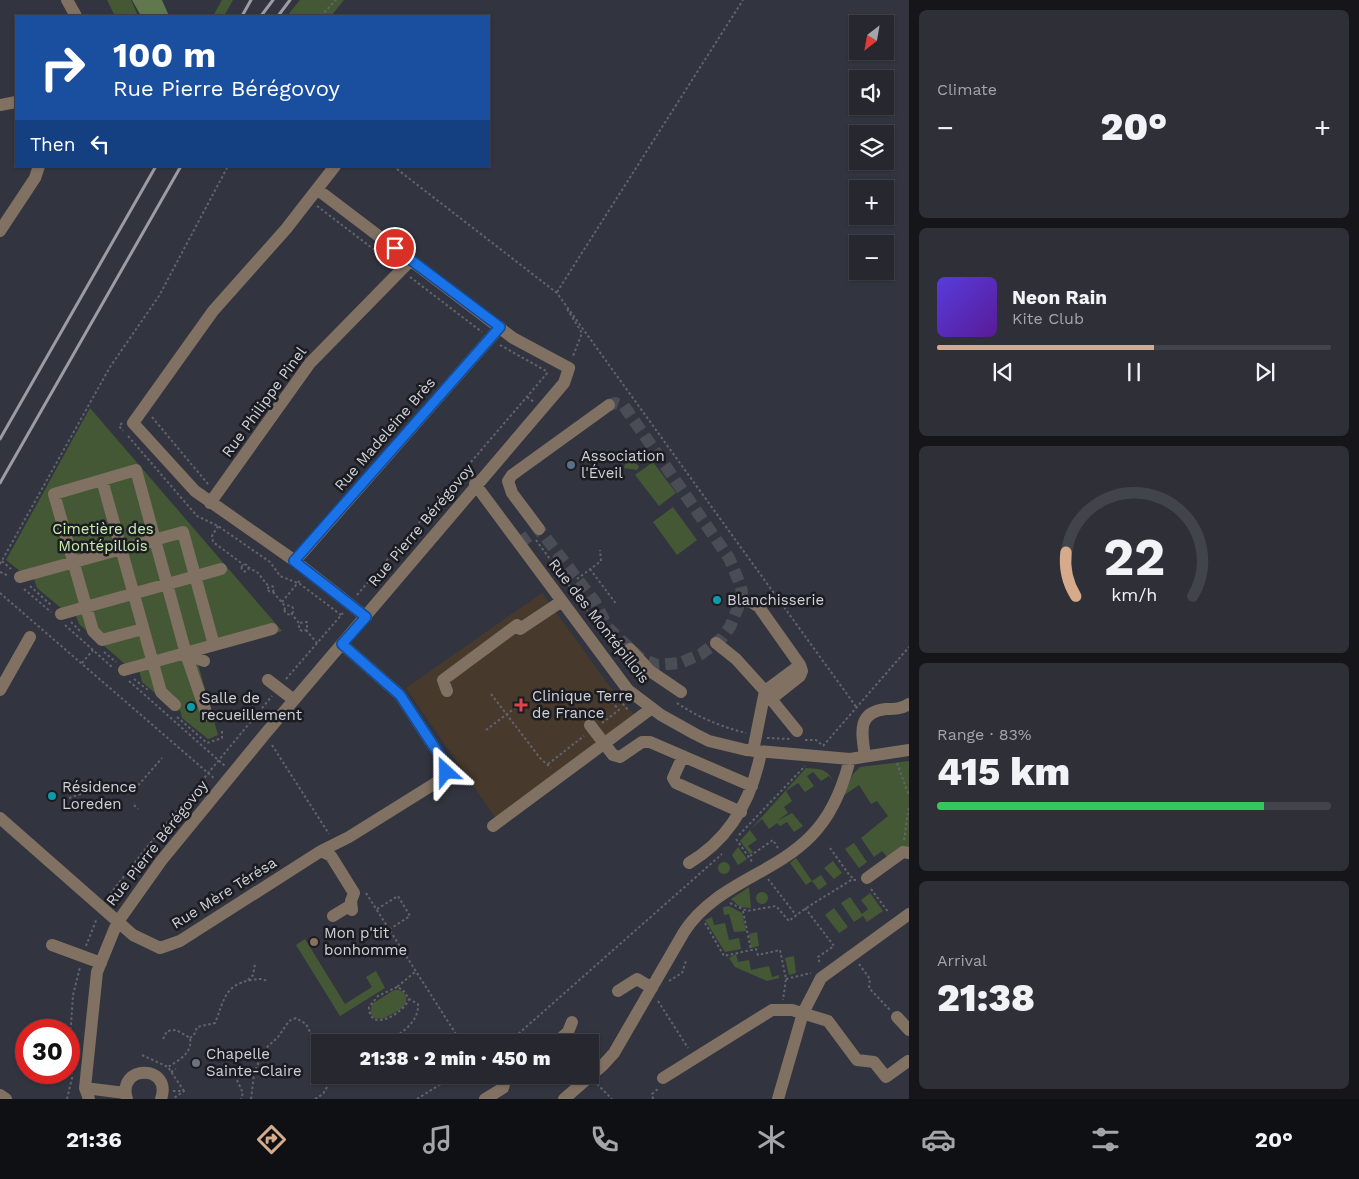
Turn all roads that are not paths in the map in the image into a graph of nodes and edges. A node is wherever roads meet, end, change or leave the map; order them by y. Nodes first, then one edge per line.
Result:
1 (68, 0) edge
2 (76, 15) edge
3 (15, 102) edge
4 (0, 106) edge
5 (39, 167) edge
6 (334, 167) edge
7 (318, 190) junction
8 (0, 231) edge
9 (411, 260) junction
10 (500, 327) junction
11 (609, 405) dead end
12 (102, 480) junction
13 (475, 484) junction
14 (210, 503) junction
15 (535, 531) road end
16 (155, 540) junction
17 (121, 549) junction
18 (294, 561) junction
19 (72, 563) junction
20 (220, 569) dead end
21 (195, 576) junction
22 (20, 577) road end
23 (167, 584) junction
24 (134, 594) junction
25 (740, 600) dead end
26 (562, 601) junction
27 (85, 607) junction
28 (61, 614) road end
29 (366, 617) junction
30 (143, 629) junction
31 (272, 629) dead end
32 (30, 637) dead end
33 (716, 643) dead end
34 (342, 644) junction
35 (214, 645) junction
36 (625, 653) road end
37 (186, 654) junction
38 (204, 661) dead end
39 (153, 663) junction
40 (800, 665) junction
41 (124, 670) road end
42 (268, 680) dead end
43 (0, 690) edge
44 (447, 690) dead end
45 (765, 691) junction
46 (676, 696) road end
47 (294, 700) junction
48 (909, 704) edge
49 (652, 708) junction
50 (174, 709) road end
51 (207, 715) dead end
52 (590, 725) dead end
53 (797, 732) dead end
54 (604, 744) junction
55 (909, 750) edge
56 (757, 751) junction
57 (683, 756) junction
58 (865, 756) junction
59 (850, 759) junction
60 (752, 786) junction
61 (740, 812) junction
62 (0, 818) edge
63 (493, 826) dead end
64 (321, 851) junction
65 (906, 853) edge
66 (689, 863) dead end
67 (868, 882) road end
68 (909, 914) edge
69 (333, 916) dead end
70 (117, 923) junction
71 (52, 945) dead end
72 (101, 963) junction
73 (618, 991) dead end
74 (650, 991) junction
75 (803, 1013) junction
76 (897, 1017) road end
77 (572, 1022) dead end
78 (909, 1030) edge
79 (566, 1034) edge
80 (908, 1061) edge
81 (663, 1078) dead end
82 (504, 1084) edge
83 (87, 1093) edge
84 (0, 1095) edge
85 (126, 1096) edge
86 (166, 1096) edge
87 (6, 1099) edge
88 (78, 1099) edge
89 (485, 1099) edge
90 (564, 1099) edge
91 (778, 1099) edge

1 - 2 street
3 - 4 street
5 - 8 street
6 - 7 street
7 - 9 street
7 - 14 street
9 - 10 street
9 - 14 street, Rue Philippe Pinel
10 - 13 street, Rue Pierre Bérégovoy
10 - 18 street, Rue Madeleine Brès
11 - 15 street
12 - 16 street
12 - 17 street
12 - 19 street
13 - 26 street, Rue des Montépillois
13 - 29 street, Rue Pierre Bérégovoy
14 - 18 street
16 - 17 street
16 - 21 street
16 - 23 street
17 - 19 street
17 - 24 street
18 - 29 street
19 - 22 street
19 - 27 street
20 - 21 street
21 - 23 street
21 - 35 street
23 - 24 street
23 - 37 street
24 - 27 street
24 - 30 street
25 - 40 street
26 - 44 street
26 - 49 street, Rue des Montépillois
27 - 28 street
27 - 30 street
29 - 34 street, Rue Pierre Bérégovoy
30 - 39 street
31 - 35 street
32 - 43 street
33 - 45 street
34 - 47 street, Rue Pierre Bérégovoy
34 - 64 street, Rue Mère Térésa
35 - 37 street
36 - 46 street
37 - 38 street
37 - 39 street
37 - 51 street
39 - 41 street
39 - 50 street
40 - 45 street
40 - 53 street
42 - 47 street
45 - 56 street
47 - 70 street, Rue Pierre Bérégovoy
48 - 58 street
49 - 54 street
49 - 56 street, Rue des Montépillois
52 - 54 street
54 - 57 street
54 - 63 street
55 - 58 street, Rue des Montépillois
56 - 59 street, Rue des Montépillois
56 - 60 street
57 - 60 street
57 - 61 street
58 - 59 street, Rue des Montépillois
59 - 74 street
60 - 61 street
61 - 66 street
62 - 70 street, Rue Mère Térésa
64 - 69 street
64 - 70 street, Rue Mère Térésa
65 - 67 street
68 - 75 street
70 - 72 street, Rue Pierre Bérégovoy
71 - 72 street
72 - 83 street, Rue Pierre Bérégovoy
73 - 74 street
74 - 90 street
75 - 80 street
75 - 81 street
75 - 91 street
76 - 78 street
77 - 79 street
82 - 89 street
83 - 85 street
83 - 88 street, Rue Pierre Bérégovoy
84 - 87 street
85 - 86 street

